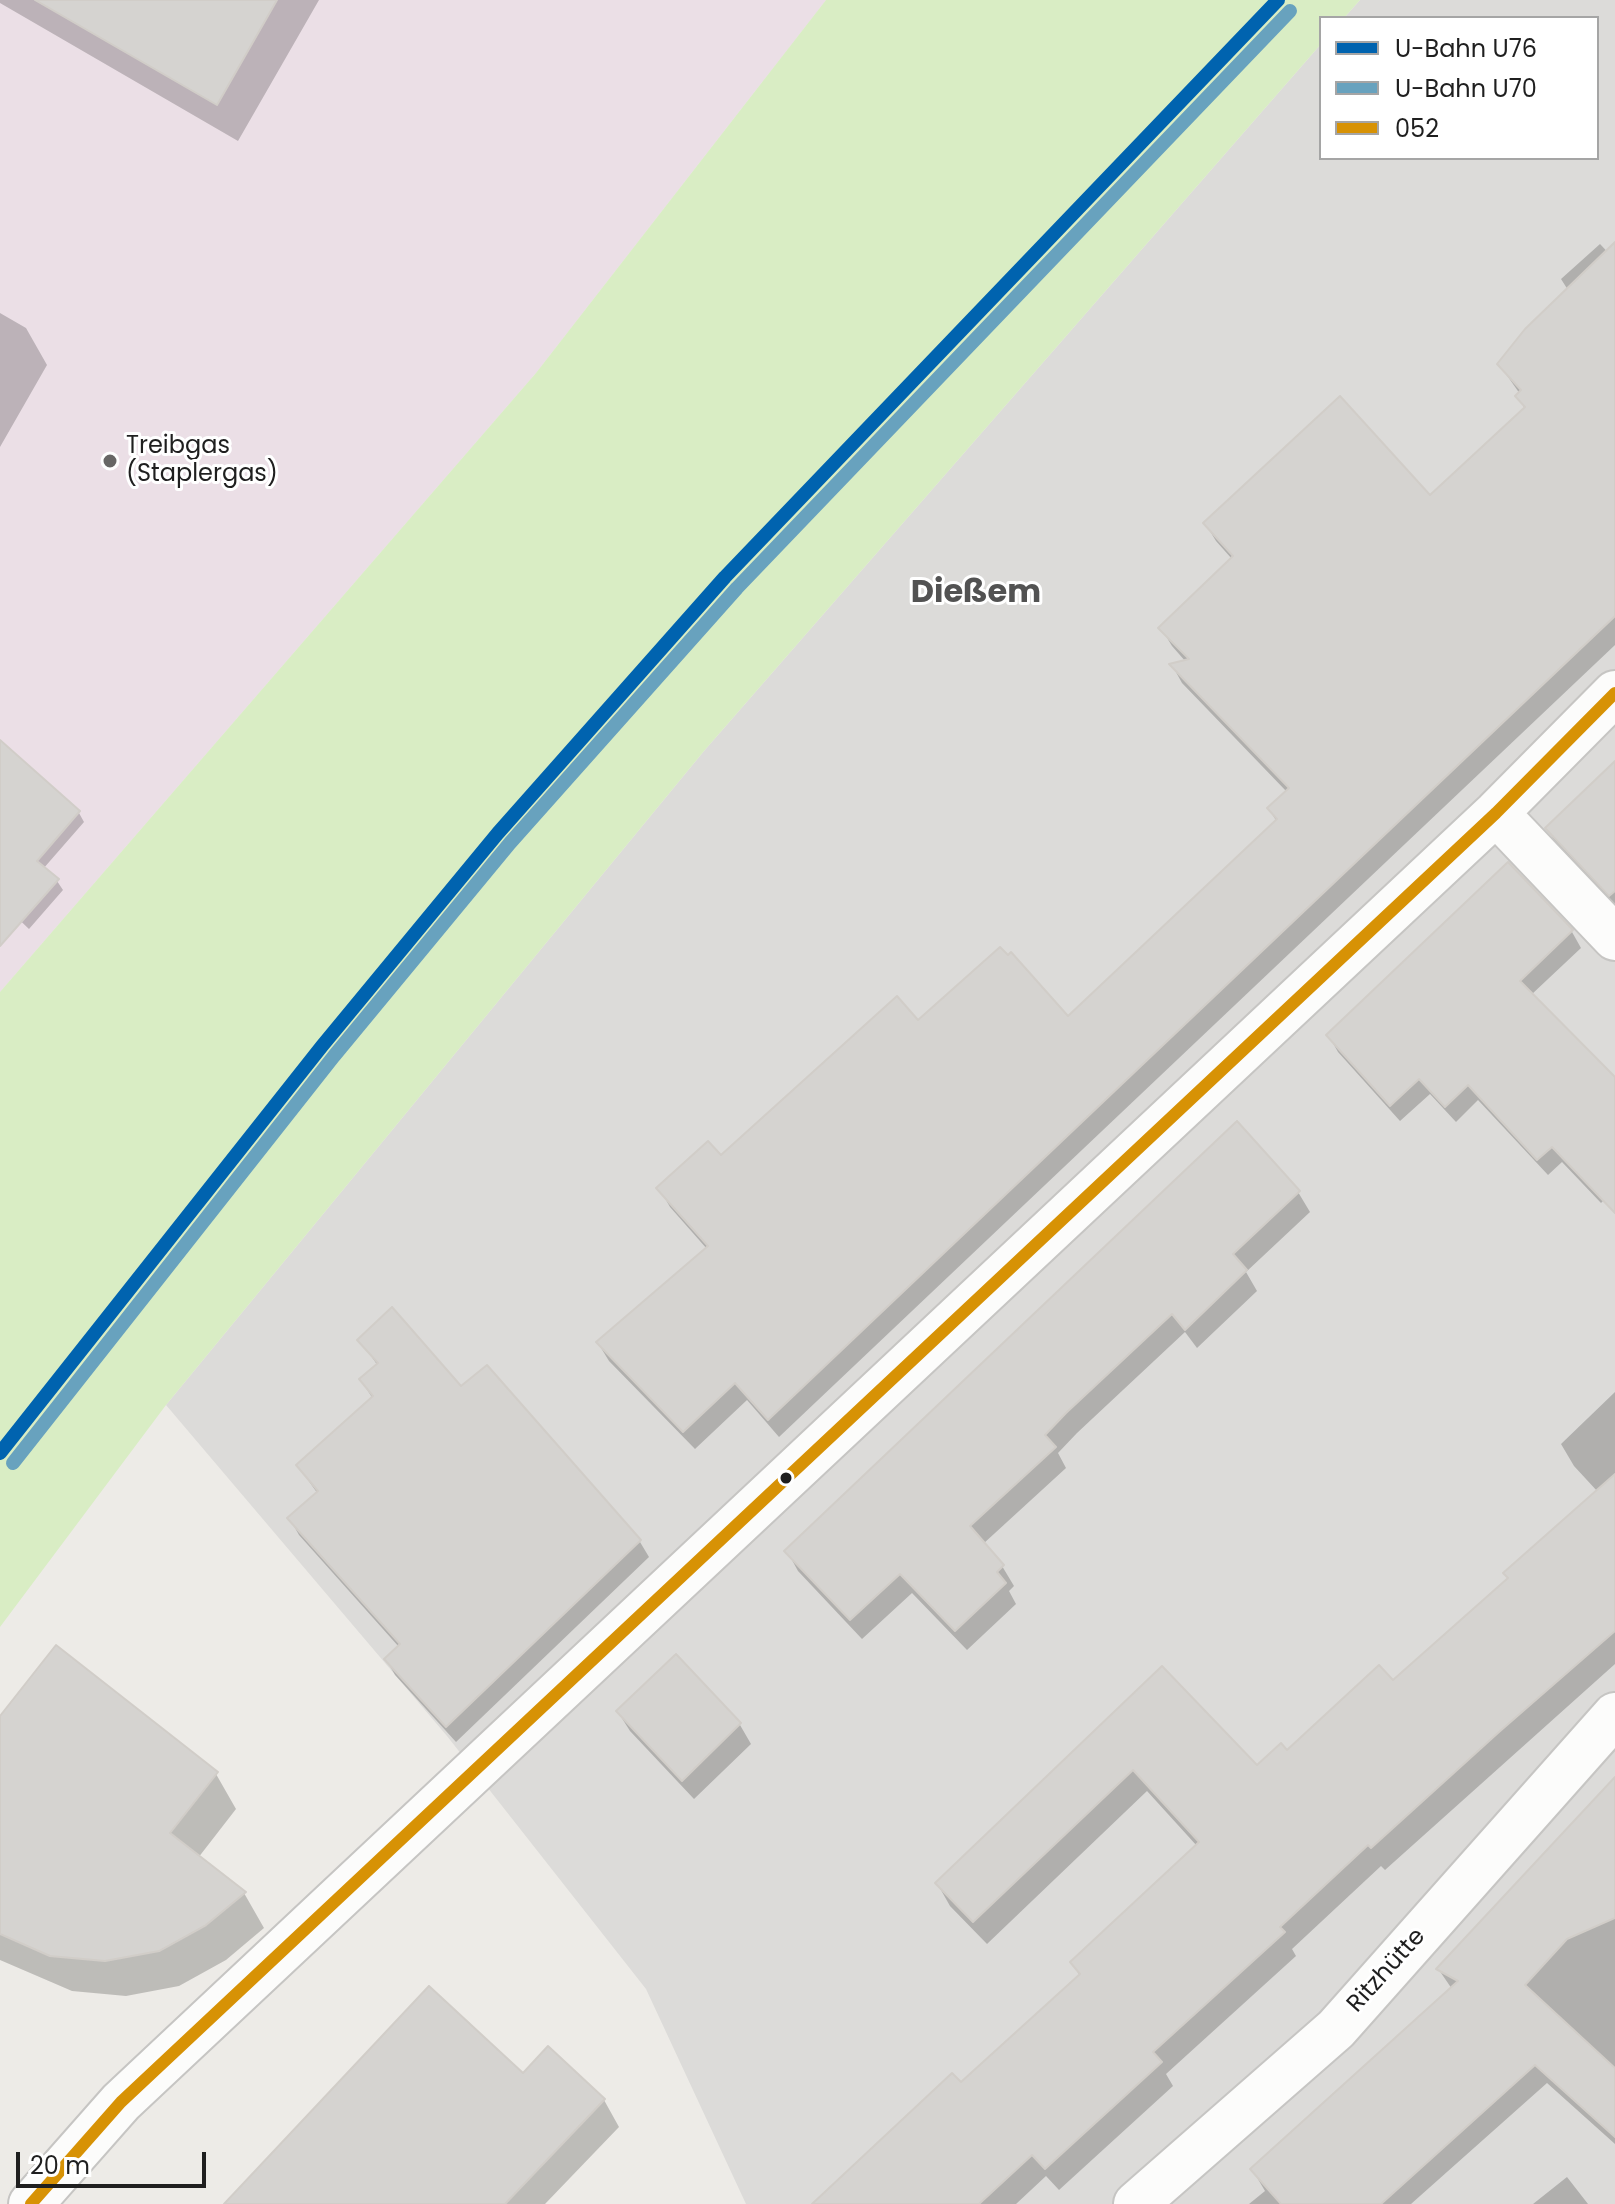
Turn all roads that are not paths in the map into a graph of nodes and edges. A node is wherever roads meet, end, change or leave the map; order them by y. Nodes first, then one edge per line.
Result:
1 (1615, 693) edge
2 (1496, 813) junction
3 (1615, 938) edge
4 (1615, 1715) edge
5 (31, 2204) edge
6 (1136, 2204) edge

1 - 2 street
2 - 3 street
2 - 5 street
4 - 6 street, Ritzhütte

